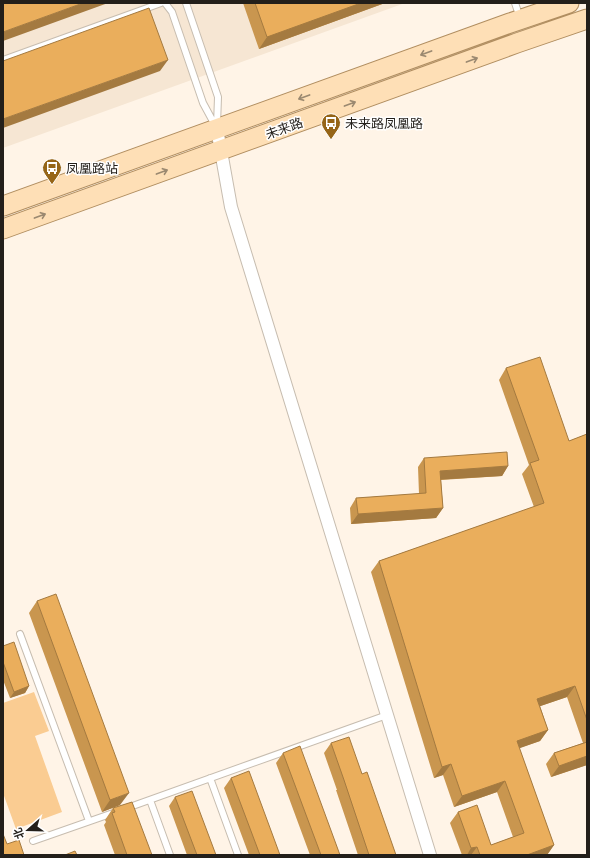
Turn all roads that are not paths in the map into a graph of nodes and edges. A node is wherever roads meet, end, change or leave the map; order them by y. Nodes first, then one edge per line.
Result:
1 (161, 3) edge
2 (165, 3) edge
3 (186, 3) edge
4 (569, 3) edge
5 (518, 11) edge
6 (587, 20) edge
7 (3, 60) edge
8 (217, 129) junction
9 (221, 150) junction
10 (3, 206) edge
11 (3, 229) edge
12 (20, 634) dead end
13 (387, 715) junction
14 (210, 778) junction
15 (150, 800) junction
16 (89, 821) junction
17 (33, 841) dead end
18 (170, 855) edge
19 (238, 855) edge
20 (430, 855) edge

1 - 7 lane
2 - 8 lane
3 - 8 lane
4 - 5 main road, 未来路
5 -> 8 main road, 未来路
9 -> 6 main road, 未来路
8 - 9 street
8 - 10 main road, 未来路
11 -> 9 main road, 未来路
9 - 13 street
12 - 16 lane
13 - 14 lane
13 - 20 street
14 - 15 lane
14 - 19 lane
15 - 16 lane
15 - 18 lane
16 - 17 lane

